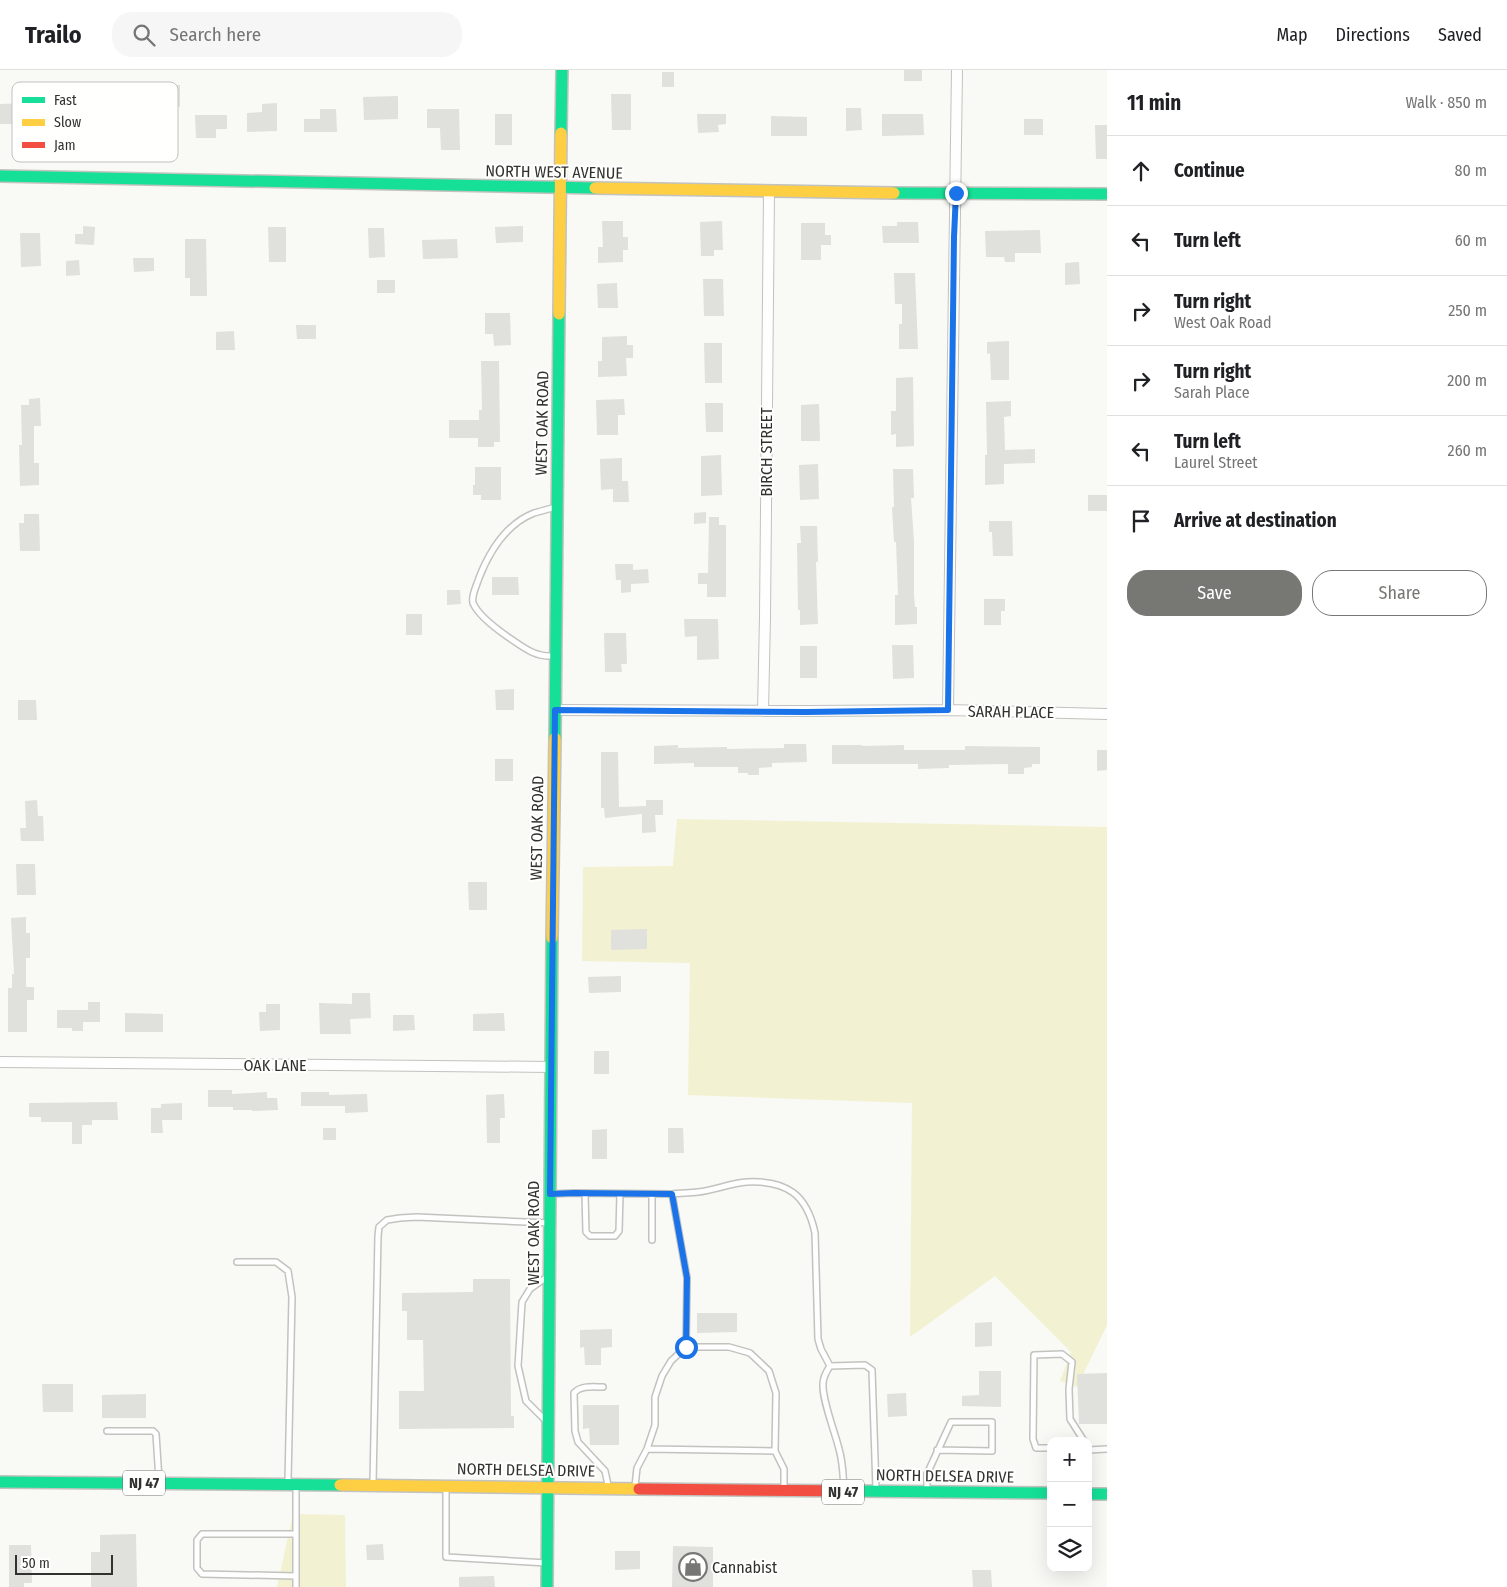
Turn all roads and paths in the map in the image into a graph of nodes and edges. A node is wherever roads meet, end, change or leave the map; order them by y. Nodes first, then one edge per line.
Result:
1 (562, 70) edge
2 (958, 70) edge
3 (0, 176) edge
4 (561, 189) junction
5 (769, 192) junction
6 (956, 193) junction
7 (1107, 194) edge
8 (557, 507) junction
9 (556, 656) junction
10 (555, 710) junction
11 (948, 710) junction
12 (763, 711) junction
13 (1107, 714) edge
14 (0, 1062) edge
15 (551, 1067) junction
16 (586, 1193) junction
17 (550, 1194) junction
18 (620, 1194) junction
19 (652, 1194) junction
20 (672, 1194) junction
21 (549, 1223) junction
22 (652, 1240) dead end
23 (237, 1262) dead end
24 (549, 1275) junction
25 (686, 1347) junction
26 (830, 1366) junction
27 (603, 1387) dead end
28 (548, 1423) junction
29 (107, 1432) dead end
30 (1082, 1437) edge
31 (1047, 1448) edge
32 (647, 1449) junction
33 (1107, 1449) edge
34 (937, 1450) junction
35 (1092, 1450) edge
36 (775, 1451) junction
37 (0, 1482) edge
38 (159, 1483) junction
39 (292, 1484) junction
40 (373, 1485) junction
41 (446, 1486) junction
42 (548, 1487) junction
43 (609, 1488) junction
44 (635, 1489) junction
45 (784, 1491) junction
46 (844, 1492) junction
47 (876, 1492) junction
48 (927, 1492) junction
49 (1047, 1493) edge
50 (1092, 1494) edge
51 (1107, 1494) edge
52 (296, 1534) junction
53 (547, 1563) junction
54 (296, 1575) junction
55 (296, 1587) edge
56 (547, 1587) edge

1 - 4 street, WEST OAK ROAD
2 - 6 street
3 - 4 street, NORTH WEST AVENUE
4 - 5 street, NORTH WEST AVENUE
4 - 8 street, WEST OAK ROAD
5 - 6 street, NORTH WEST AVENUE
5 - 12 street, BIRCH STREET
6 - 7 street, NORTH WEST AVENUE
6 - 11 street
8 - 9 street, WEST OAK ROAD
8 - 9 lane
9 - 10 street, WEST OAK ROAD
10 - 12 street, SARAH PLACE
10 - 15 street, WEST OAK ROAD
11 - 12 street, SARAH PLACE
11 - 13 street, SARAH PLACE
14 - 15 street, OAK LANE
15 - 17 street, WEST OAK ROAD
16 - 17 lane
16 - 18 lane
16 - 18 lane
17 - 21 street, WEST OAK ROAD
18 - 19 lane
19 - 20 lane
19 - 22 lane
20 - 25 lane
20 - 26 lane
21 - 24 street, WEST OAK ROAD
21 - 40 lane
23 - 39 lane
24 - 28 street, WEST OAK ROAD
24 - 28 lane
25 - 32 lane
25 - 36 lane
26 - 46 lane
26 - 47 lane
27 - 43 lane
28 - 42 street, WEST OAK ROAD
29 - 38 lane
30 - 31 lane
32 - 36 lane
32 - 44 lane
33 - 35 lane
34 - 34 lane
34 - 48 lane
36 - 45 lane
37 - 38 street, NORTH DELSEA DRIVE / NJ 47
38 - 39 street, NORTH DELSEA DRIVE / NJ 47
39 - 40 street, NORTH DELSEA DRIVE / NJ 47
39 - 52 lane
40 - 41 street, NORTH DELSEA DRIVE / NJ 47
41 - 42 street, NORTH DELSEA DRIVE / NJ 47
41 - 53 lane
42 - 43 street, NORTH DELSEA DRIVE / NJ 47
42 - 53 street, WEST OAK ROAD
43 - 44 street, NORTH DELSEA DRIVE / NJ 47
44 - 45 street, NORTH DELSEA DRIVE / NJ 47
45 - 46 street, NORTH DELSEA DRIVE / NJ 47
46 - 47 street, NORTH DELSEA DRIVE / NJ 47
47 - 48 street, NORTH DELSEA DRIVE / NJ 47
48 - 49 street, NORTH DELSEA DRIVE / NJ 47
50 - 51 street
52 - 54 lane
52 - 54 lane
53 - 56 street, WEST OAK ROAD
54 - 55 lane

